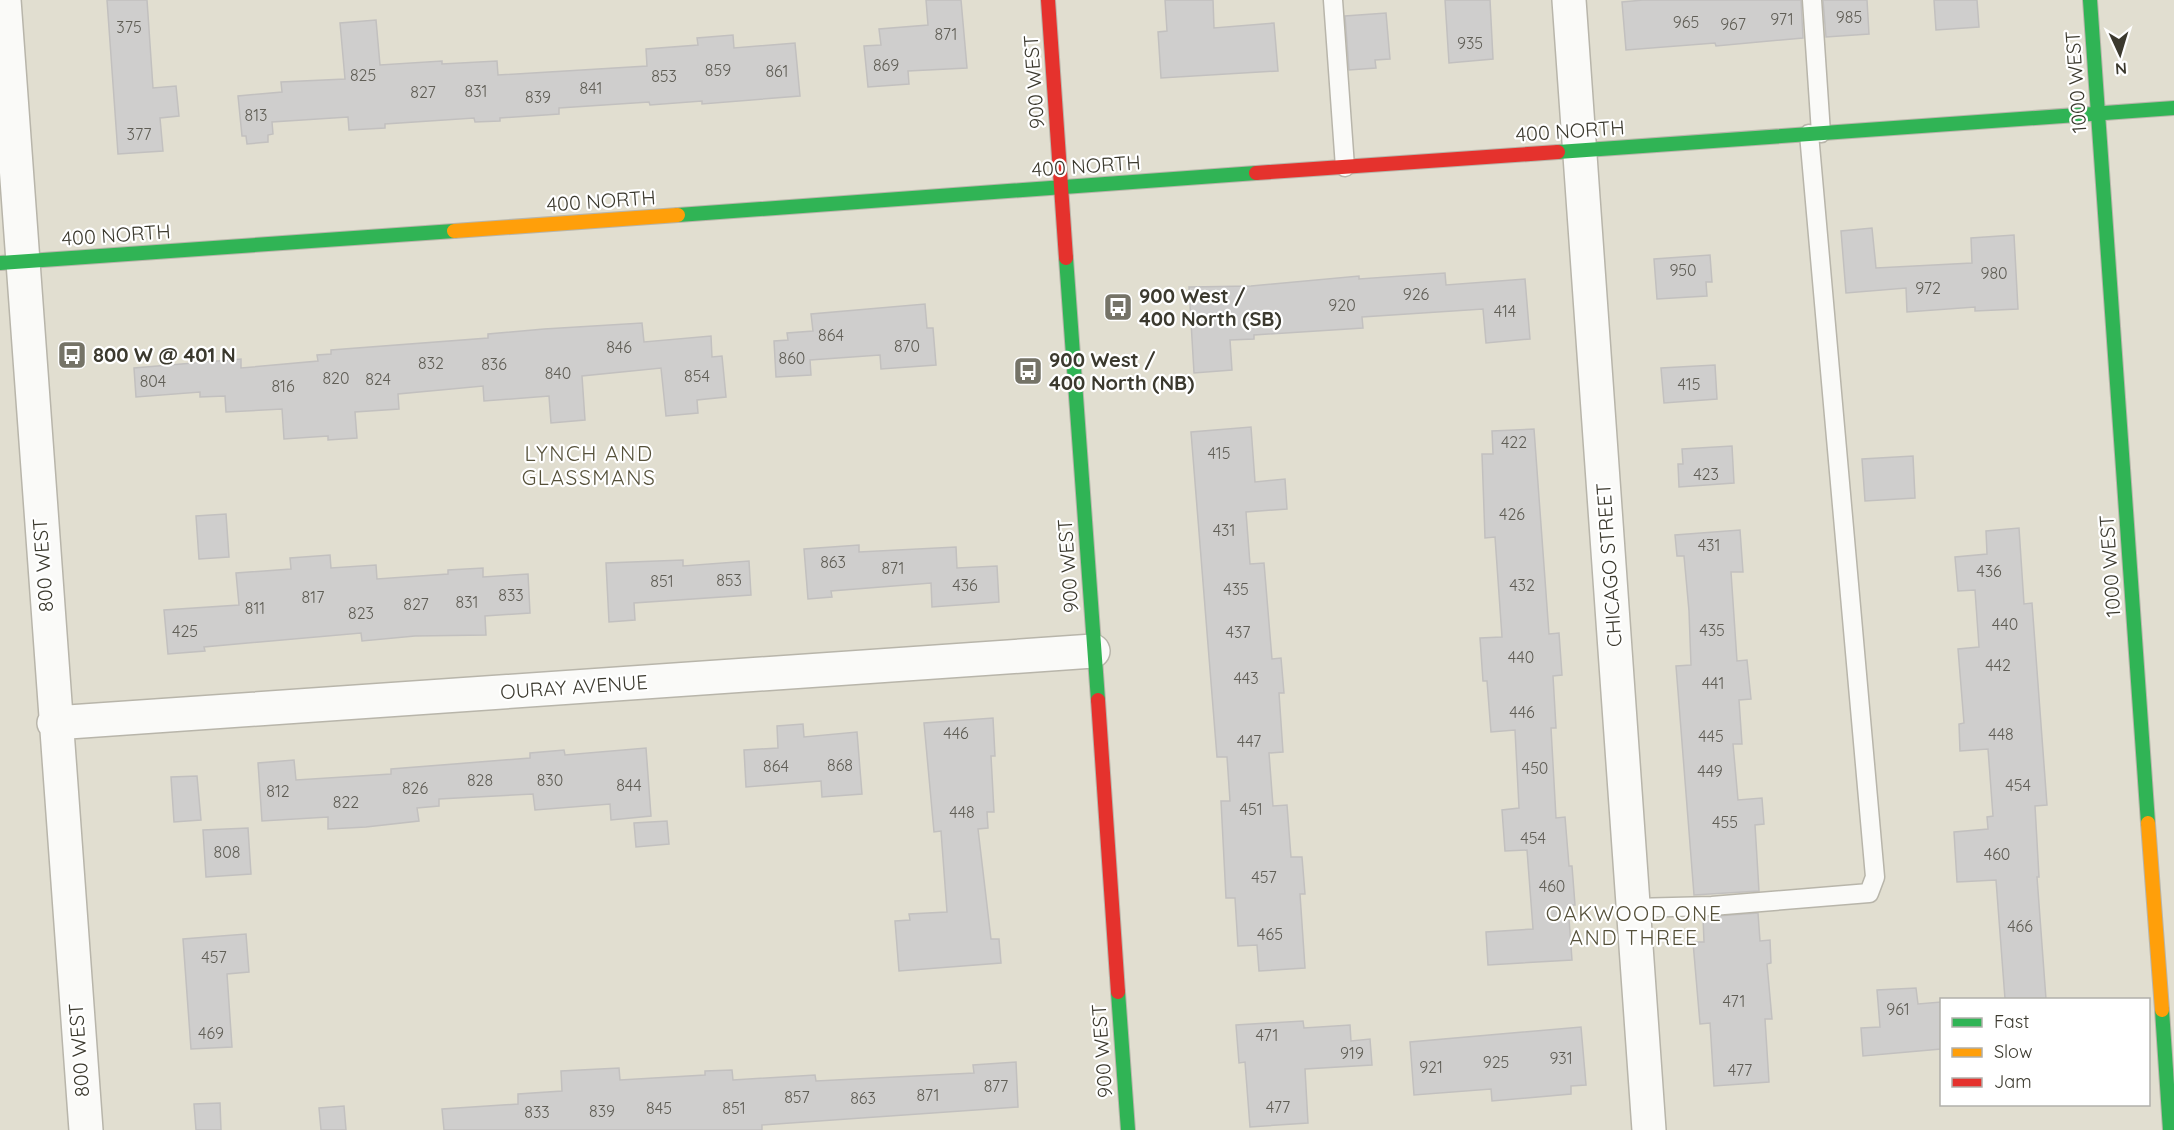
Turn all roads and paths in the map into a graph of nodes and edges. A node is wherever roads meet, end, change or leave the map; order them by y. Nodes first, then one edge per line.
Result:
1 (3, 0) edge
2 (1048, 0) edge
3 (1333, 0) edge
4 (1569, 0) edge
5 (1812, 0) edge
6 (2090, 0) edge
7 (2174, 108) edge
8 (2098, 113) junction
9 (1815, 133) junction
10 (1580, 150) junction
11 (1345, 167) junction
12 (1061, 188) junction
13 (11, 262) edge
14 (1093, 651) junction
15 (54, 723) junction
16 (1633, 908) junction
17 (86, 1130) edge
18 (1128, 1130) edge
19 (1649, 1130) edge
20 (2170, 1130) edge

1 - 13 street, 800 WEST
2 - 12 street, 900 WEST
3 - 11 lane
4 - 10 street, CHICAGO STREET
5 - 9 lane
6 - 8 street, 1000 WEST
7 - 8 street, 400 NORTH
8 - 9 street, 400 NORTH
8 - 20 street, 1000 WEST
9 - 10 street, 400 NORTH
9 - 16 lane
10 - 11 street, 400 NORTH
10 - 16 street, CHICAGO STREET
11 - 12 street, 400 NORTH
12 - 13 street, 400 NORTH
12 - 14 street, 900 WEST
13 - 15 street, 800 WEST
14 - 15 street, OURAY AVENUE
14 - 18 street, 900 WEST
15 - 17 street, 800 WEST
16 - 19 street, CHICAGO STREET

